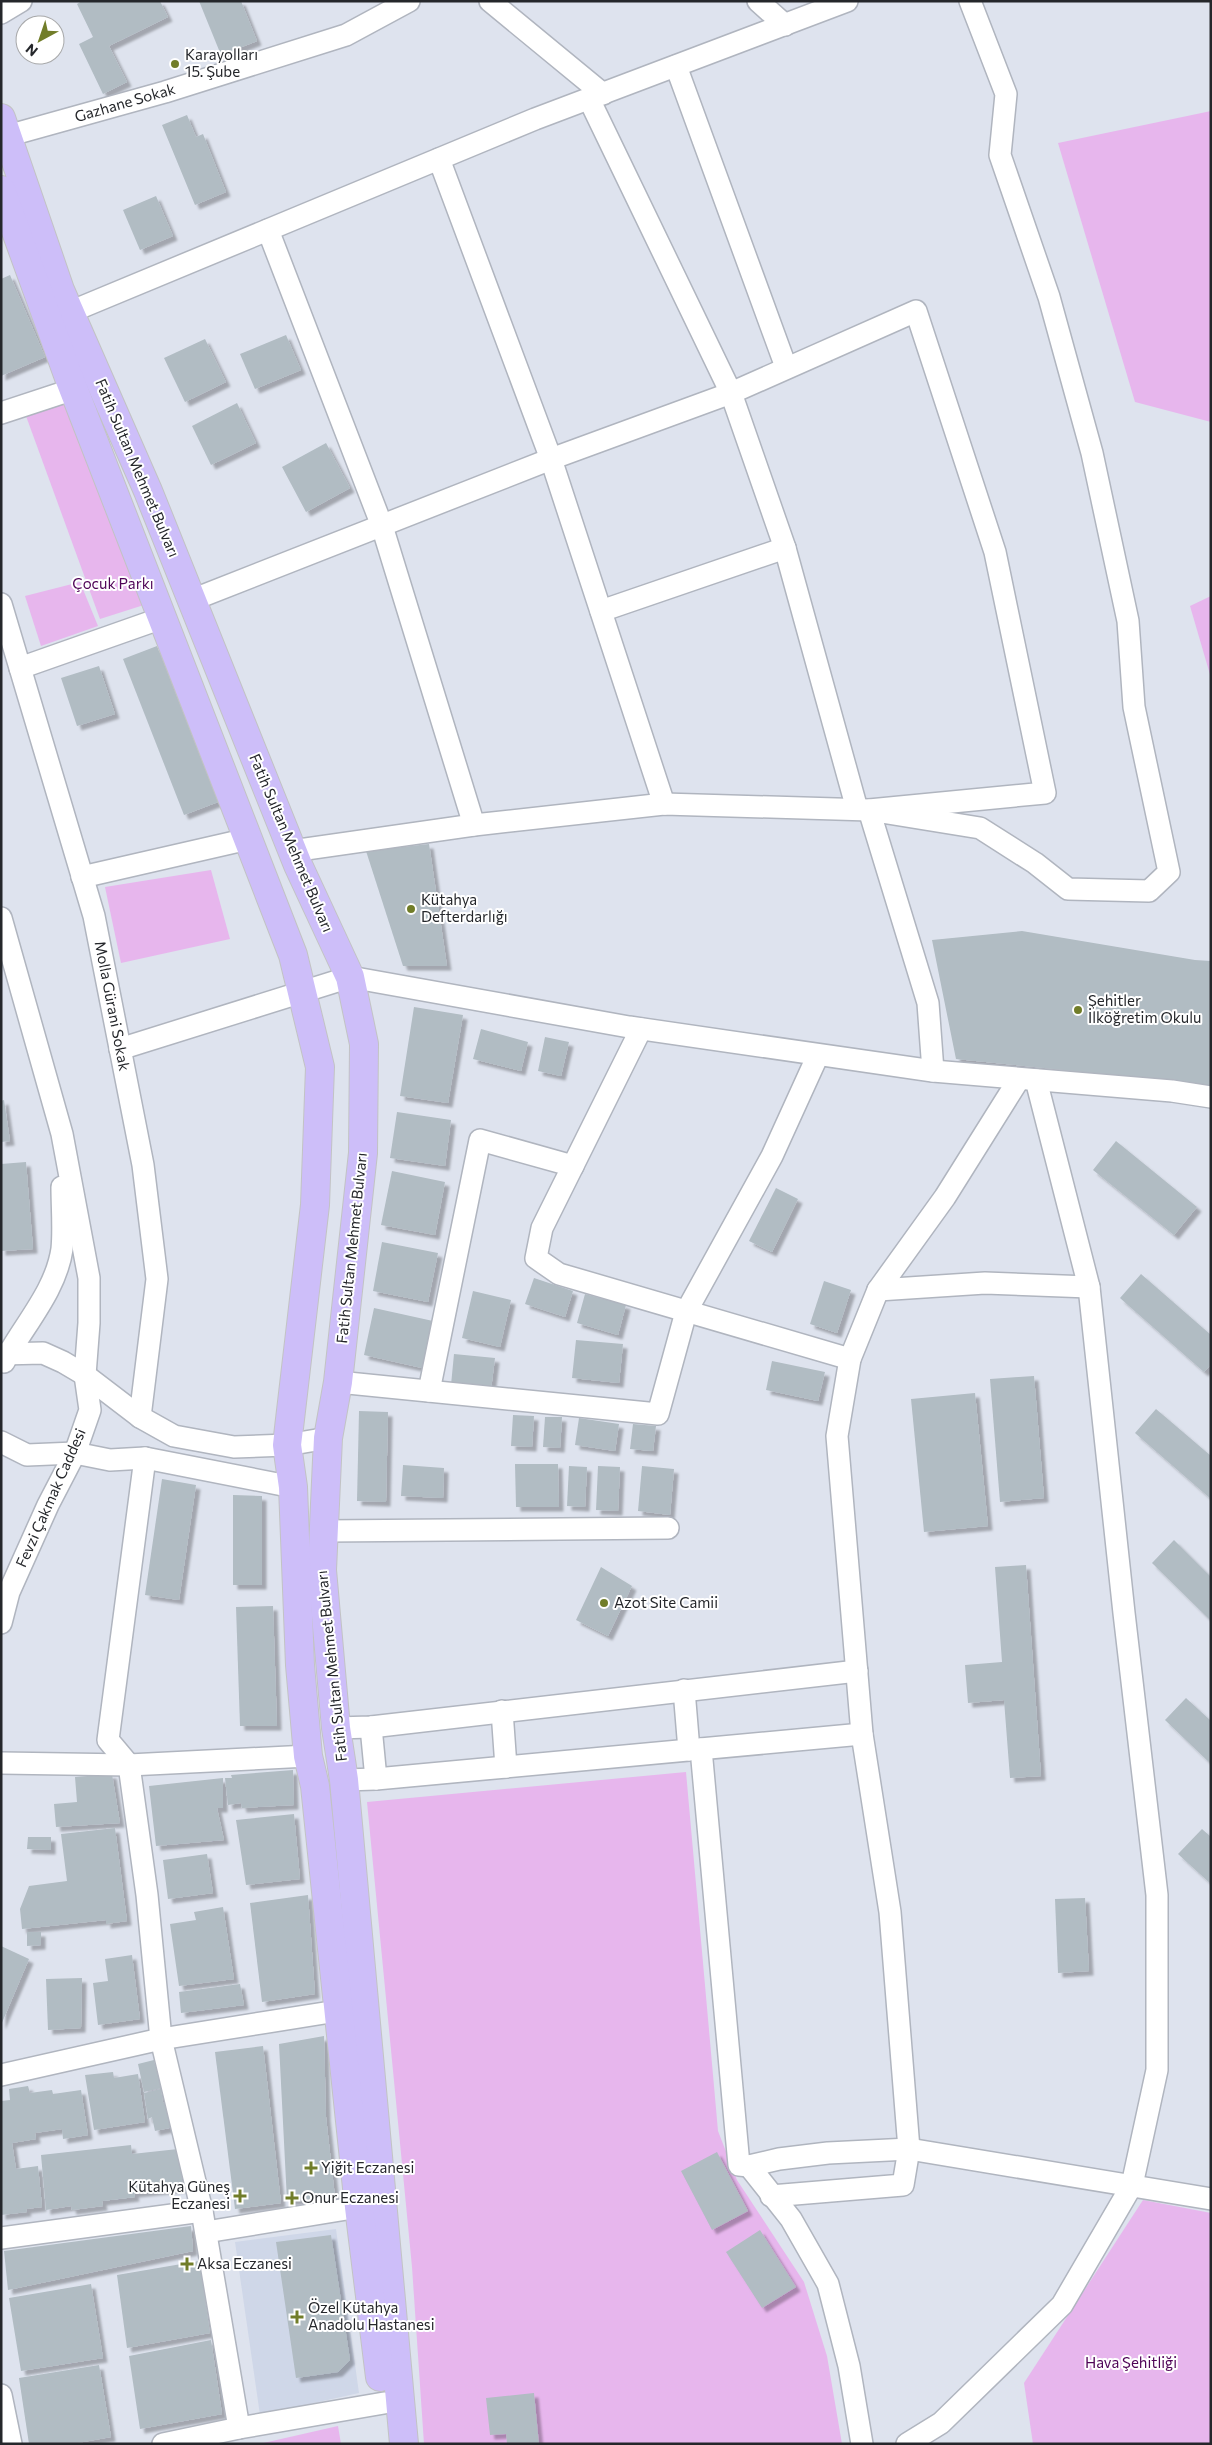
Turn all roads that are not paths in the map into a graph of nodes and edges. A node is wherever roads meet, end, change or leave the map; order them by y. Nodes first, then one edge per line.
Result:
1 (21, 1) edge
2 (409, 1) edge
3 (490, 1) edge
4 (758, 1) edge
5 (847, 1) edge
6 (970, 1) edge
7 (1, 13) edge
8 (784, 24) junction
9 (676, 66) junction
10 (596, 96) junction
11 (4, 127) edge
12 (439, 159) junction
13 (1, 190) edge
14 (8, 230) edge
15 (268, 230) junction
16 (70, 312) junction
17 (786, 367) junction
18 (74, 389) junction
19 (731, 393) junction
20 (1, 413) edge
21 (551, 459) junction
22 (382, 526) junction
23 (785, 548) junction
24 (192, 600) junction
25 (1, 604) edge
26 (601, 611) junction
27 (162, 618) junction
28 (20, 668) junction
29 (664, 804) junction
30 (863, 810) junction
31 (474, 825) junction
32 (248, 839) junction
33 (292, 851) junction
34 (82, 877) junction
35 (1, 918) edge
36 (350, 977) junction
37 (302, 993) junction
38 (641, 1029) junction
39 (120, 1049) junction
40 (818, 1055) junction
41 (933, 1071) junction
42 (1028, 1080) junction
43 (1211, 1098) edge
44 (62, 1134) junction
45 (573, 1166) junction
46 (1089, 1287) junction
47 (878, 1290) junction
48 (686, 1312) junction
49 (4, 1358) edge
50 (850, 1359) junction
51 (85, 1376) junction
52 (338, 1382) junction
53 (429, 1391) junction
54 (140, 1417) junction
55 (328, 1438) junction
56 (1, 1442) edge
57 (287, 1445) junction
58 (75, 1453) junction
59 (145, 1458) junction
60 (293, 1487) junction
61 (668, 1528) dead end
62 (324, 1531) junction
63 (1, 1623) edge
64 (857, 1670) junction
65 (684, 1690) junction
66 (502, 1712) junction
67 (371, 1727) junction
68 (336, 1728) junction
69 (862, 1734) junction
70 (307, 1743) junction
71 (695, 1750) junction
72 (1, 1763) edge
73 (129, 1766) junction
74 (506, 1767) junction
75 (376, 1779) junction
76 (344, 1780) junction
77 (315, 1786) junction
78 (337, 2011) junction
79 (162, 2038) junction
80 (1, 2075) edge
81 (909, 2148) junction
82 (749, 2166) junction
83 (1132, 2185) junction
84 (771, 2196) junction
85 (1211, 2199) edge
86 (358, 2207) junction
87 (204, 2222) junction
88 (1, 2238) edge
89 (1, 2395) edge
90 (384, 2402) junction
91 (239, 2428) junction
92 (12, 2444) edge
93 (163, 2444) edge
94 (387, 2444) edge
95 (404, 2444) edge
96 (862, 2444) edge
97 (907, 2444) edge

1 - 7 street
2 - 11 street, Gazhane Sokak
3 - 10 street
4 - 8 street
5 - 8 street
6 - 30 street
8 - 9 street
9 - 10 street
9 - 17 street
10 - 12 street
10 - 19 street
11 - 16 main road, Fatih Sultan Mehmet Bulvarı
12 - 15 street
12 - 21 street
13 - 14 main road, Fatih Sultan Mehmet Bulvarı
14 - 18 main road, Fatih Sultan Mehmet Bulvarı
15 - 16 street
15 - 22 street
16 - 24 main road, Fatih Sultan Mehmet Bulvarı
17 - 19 street
17 - 30 street
18 - 20 street
18 - 27 main road, Fatih Sultan Mehmet Bulvarı
19 - 21 street
19 - 23 street
21 - 22 street
21 - 26 street
22 - 24 street
22 - 31 street
23 - 26 street
23 - 30 street
24 - 33 main road, Fatih Sultan Mehmet Bulvarı
25 - 28 street, Molla Gürani Sokak
26 - 29 street
27 - 28 street
27 - 32 main road, Fatih Sultan Mehmet Bulvarı
28 - 34 street, Molla Gürani Sokak
29 - 30 street
29 - 31 street
30 - 41 street
31 - 33 street
32 - 34 street
32 - 37 main road, Fatih Sultan Mehmet Bulvarı
33 - 36 main road, Fatih Sultan Mehmet Bulvarı
34 - 39 street, Molla Gürani Sokak
35 - 44 street, Fevzi Çakmak Caddesi
36 - 37 street
36 - 38 street
36 - 52 main road, Fatih Sultan Mehmet Bulvarı
37 - 39 street
37 - 57 main road, Fatih Sultan Mehmet Bulvarı
38 - 40 street
38 - 45 street
39 - 54 street, Molla Gürani Sokak
40 - 41 street
40 - 48 street
41 - 42 street
42 - 43 street
42 - 46 street
42 - 47 street
44 - 49 street, Fevzi Çakmak Caddesi
44 - 51 street, Fevzi Çakmak Caddesi
45 - 48 street
45 - 53 street
46 - 47 street
46 - 83 street
47 - 50 street
48 - 50 street
48 - 53 street
49 - 51 street
50 - 64 street
51 - 54 street
51 - 58 street, Fevzi Çakmak Caddesi
52 - 53 street
52 - 55 main road, Fatih Sultan Mehmet Bulvarı
54 - 57 street
55 - 57 street
55 - 62 main road, Fatih Sultan Mehmet Bulvarı
56 - 58 street
57 - 60 main road, Fatih Sultan Mehmet Bulvarı
58 - 59 street
58 - 63 street, Fevzi Çakmak Caddesi
59 - 60 street
59 - 73 street
60 - 70 main road, Fatih Sultan Mehmet Bulvarı
61 - 62 street
62 - 68 main road, Fatih Sultan Mehmet Bulvarı
64 - 65 street
64 - 69 street
65 - 66 street
65 - 71 street
66 - 67 street
66 - 74 street
67 - 68 street
67 - 75 street
68 - 70 main road
68 - 76 main road, Fatih Sultan Mehmet Bulvarı
69 - 71 street
69 - 81 street
70 - 73 street
70 - 77 main road, Fatih Sultan Mehmet Bulvarı
71 - 74 street
71 - 82 street
72 - 73 street
73 - 79 street
74 - 75 street
75 - 76 street
76 - 77 main road
76 - 95 main road, Fatih Sultan Mehmet Bulvarı
77 - 78 main road, Fatih Sultan Mehmet Bulvarı
78 - 79 street
78 - 86 main road, Fatih Sultan Mehmet Bulvarı
79 - 80 street
79 - 87 street
81 - 82 street
81 - 83 street
81 - 84 street
82 - 84 street
83 - 85 street
83 - 97 street
84 - 96 street
86 - 87 street
86 - 90 main road, Fatih Sultan Mehmet Bulvarı
87 - 88 street
87 - 91 street
89 - 92 street
90 - 91 street
90 - 94 main road, Fatih Sultan Mehmet Bulvarı
91 - 93 street

